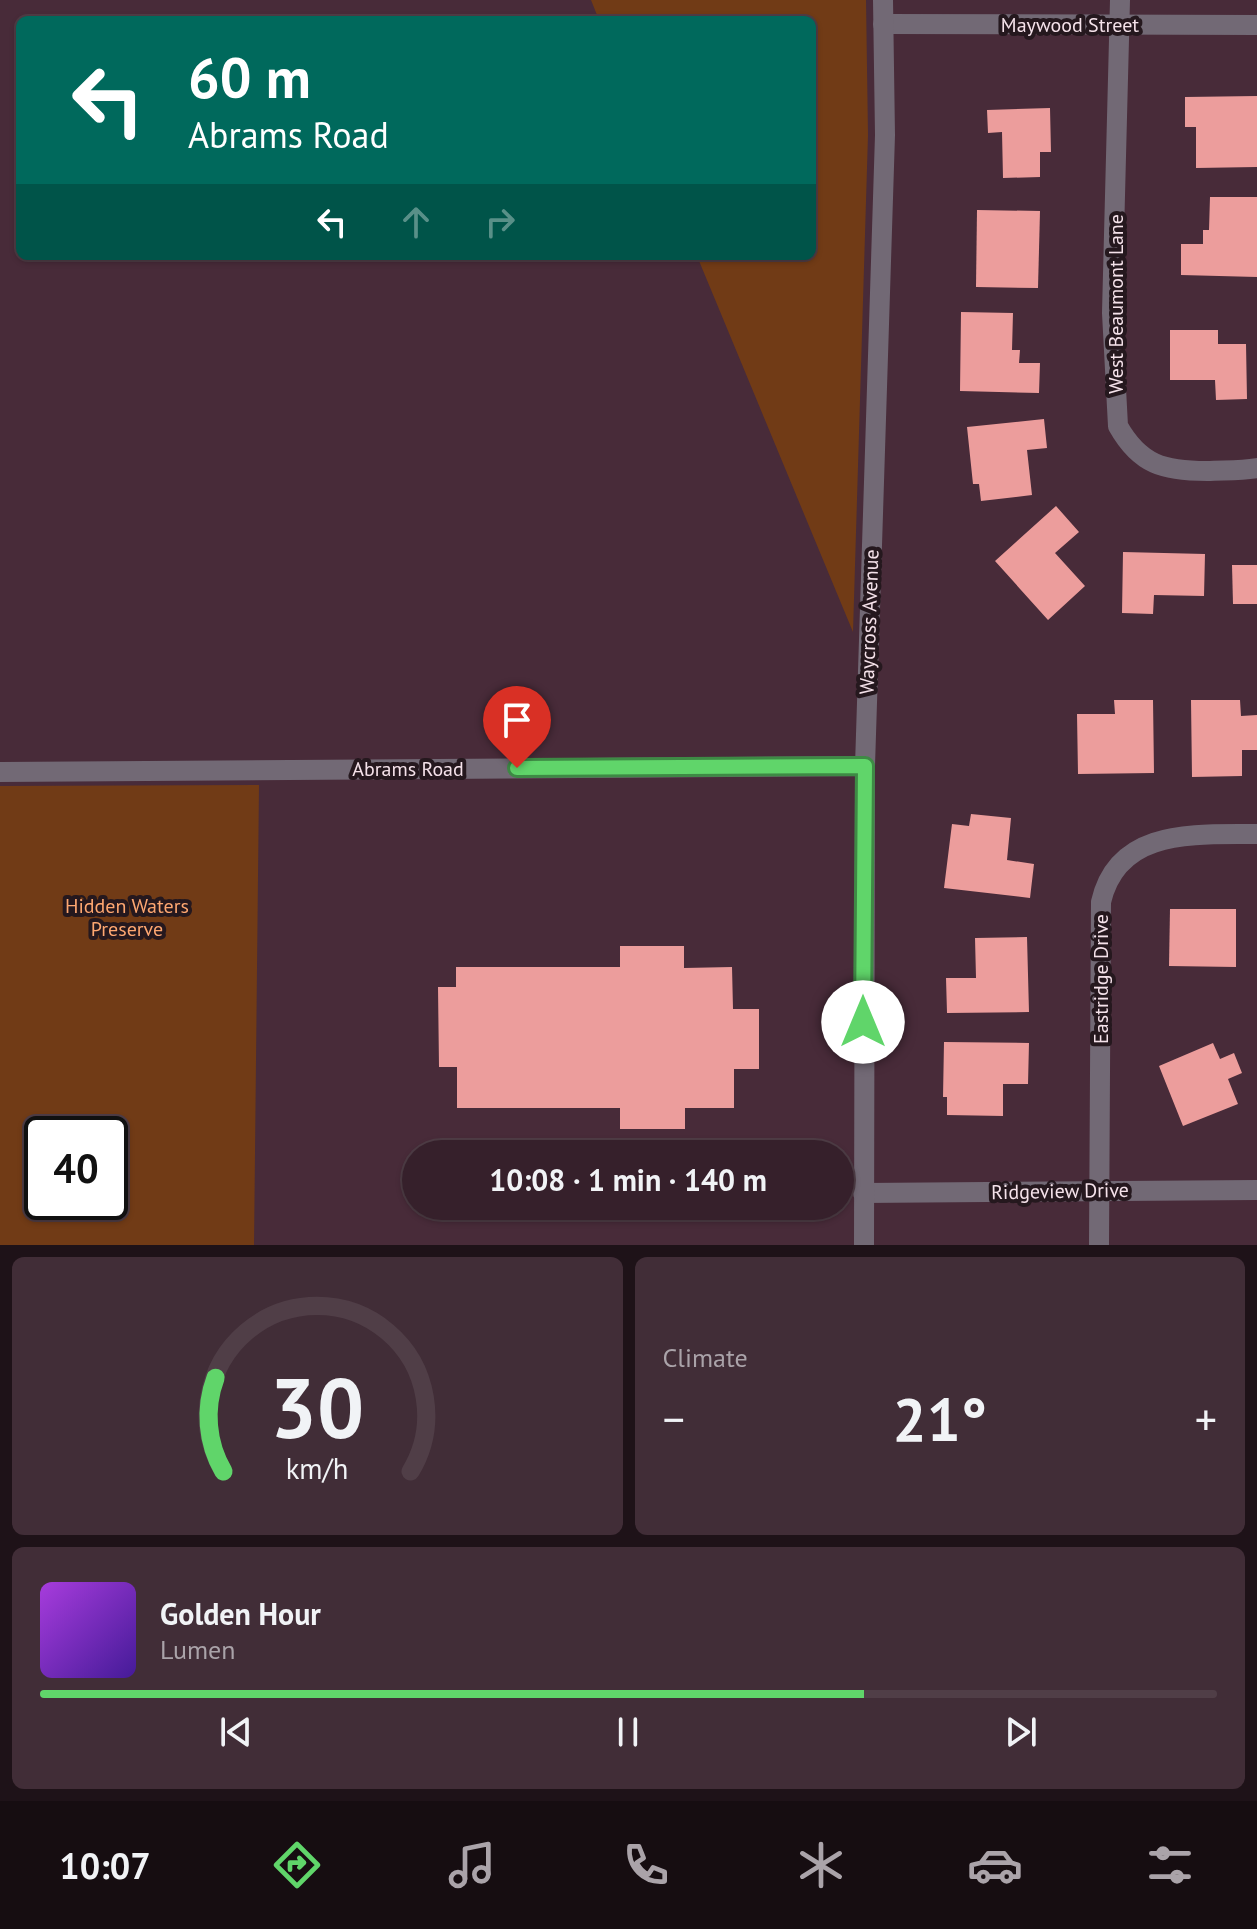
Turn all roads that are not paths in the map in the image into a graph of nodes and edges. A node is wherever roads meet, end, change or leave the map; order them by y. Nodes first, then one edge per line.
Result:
1 (883, 0) edge
2 (1120, 0) edge
3 (883, 24) junction
4 (1120, 25) junction
5 (1257, 25) edge
6 (1257, 468) edge
7 (865, 766) junction
8 (0, 772) edge
9 (1257, 834) edge
10 (1099, 1190) junction
11 (1257, 1190) edge
12 (863, 1193) junction
13 (864, 1245) edge
14 (1099, 1245) edge

1 - 3 street, Waycross Avenue
2 - 4 street, West Beaumont Lane
3 - 4 street, Maywood Street
3 - 7 street, Waycross Avenue
4 - 5 street, Maywood Street
4 - 6 street, West Beaumont Lane
7 - 8 street, Abrams Road
7 - 12 street, Waycross Avenue
9 - 10 street, Eastridge Drive
10 - 11 street, Ridgeview Drive
10 - 12 street, Ridgeview Drive
10 - 14 street, Eastridge Drive
12 - 13 street, Waycross Avenue

